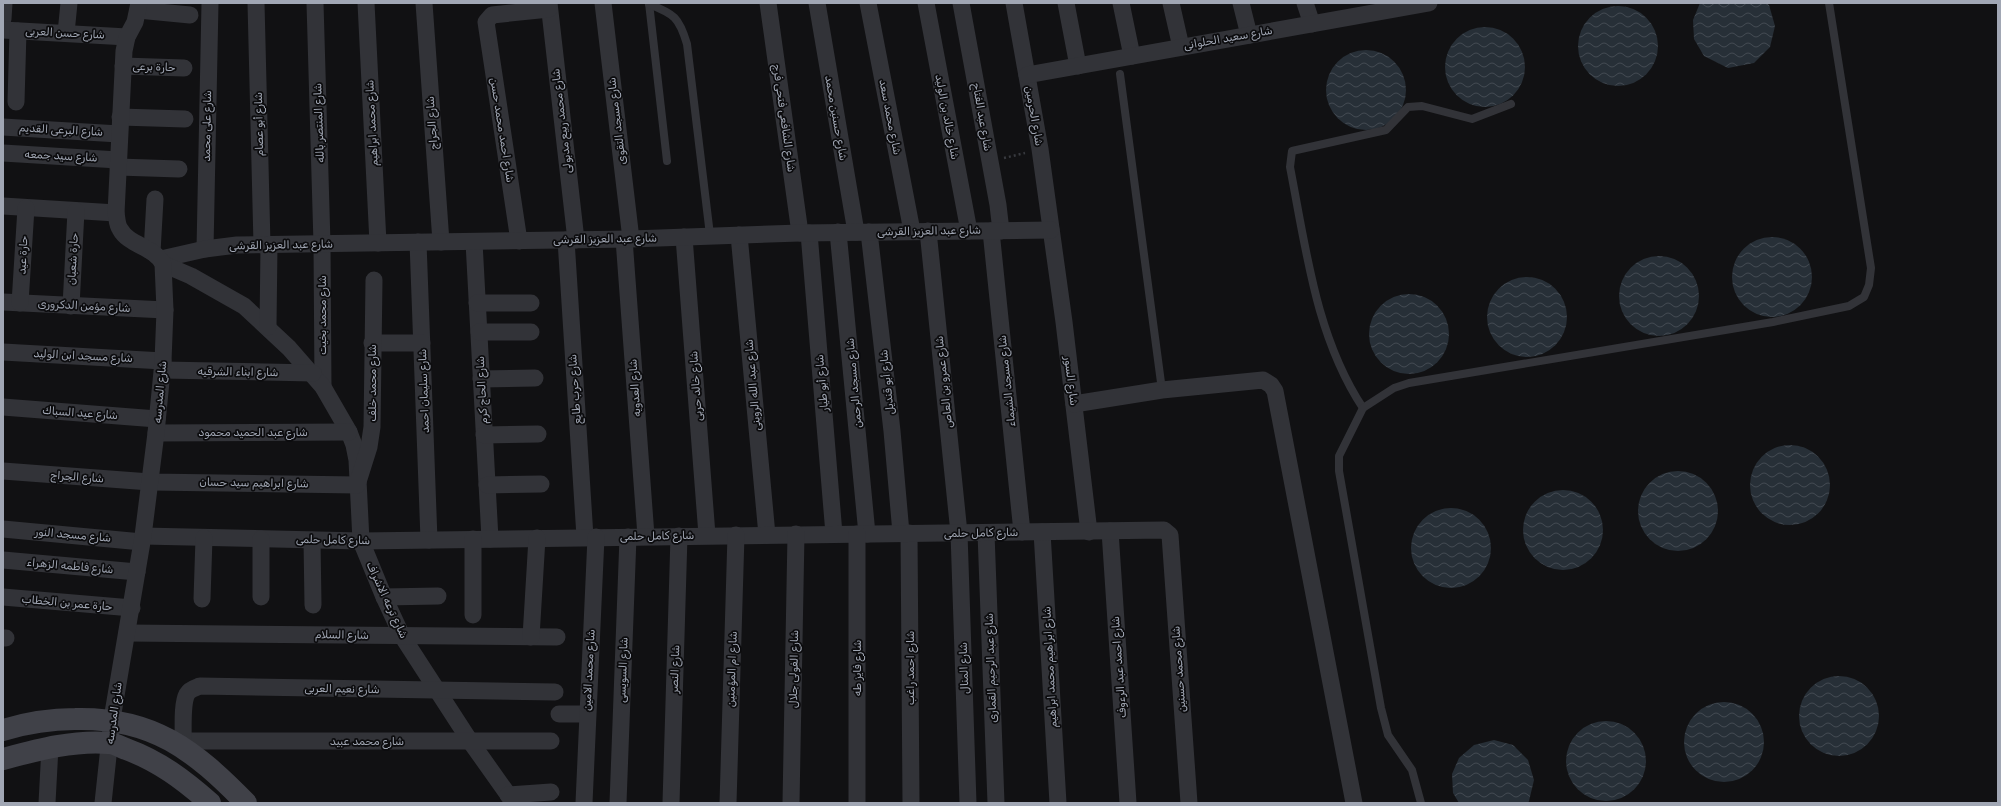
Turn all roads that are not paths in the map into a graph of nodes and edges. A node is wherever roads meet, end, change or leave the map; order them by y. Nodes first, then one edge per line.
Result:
1 (4, 3) edge
2 (69, 3) edge
3 (210, 3) edge
4 (256, 3) edge
5 (315, 3) edge
6 (366, 3) edge
7 (424, 3) edge
8 (603, 3) edge
9 (649, 3) edge
10 (768, 3) edge
11 (817, 3) edge
12 (868, 3) edge
13 (926, 3) edge
14 (961, 3) edge
15 (1014, 3) edge
16 (1066, 3) edge
17 (1121, 3) edge
18 (1171, 3) edge
19 (1241, 3) edge
20 (1306, 3) edge
21 (1429, 3) edge
22 (1829, 3) edge
23 (549, 6) edge
24 (139, 7) edge
25 (1374, 8) edge
26 (497, 12) edge
27 (190, 15) dead end
28 (3, 19) edge
29 (1312, 24) junction
30 (10, 30) edge
31 (66, 33) junction
32 (1249, 35) junction
33 (127, 37) junction
34 (1181, 47) junction
35 (1132, 56) junction
36 (123, 66) junction
37 (1078, 66) junction
38 (184, 68) dead end
39 (1120, 74) dead end
40 (1027, 75) junction
41 (16, 102) dead end
42 (1511, 104) dead end
43 (185, 119) dead end
44 (120, 125) junction
45 (3, 127) edge
46 (3, 153) edge
47 (667, 161) dead end
48 (118, 163) junction
49 (179, 169) dead end
50 (155, 199) dead end
51 (3, 206) edge
52 (26, 208) junction
53 (76, 211) junction
54 (116, 214) junction
55 (1052, 230) junction
56 (920, 231) junction
57 (969, 231) junction
58 (996, 231) junction
59 (838, 232) junction
60 (862, 232) junction
61 (804, 233) junction
62 (710, 235) junction
63 (740, 235) junction
64 (684, 237) junction
65 (628, 239) junction
66 (571, 240) junction
67 (519, 241) junction
68 (418, 242) junction
69 (441, 242) junction
70 (474, 242) junction
71 (378, 243) junction
72 (322, 244) junction
73 (266, 245) junction
74 (205, 249) junction
75 (159, 258) junction
76 (374, 280) dead end
77 (3, 302) edge
78 (20, 303) junction
79 (477, 303) junction
80 (531, 303) dead end
81 (71, 306) junction
82 (165, 310) junction
83 (268, 327) junction
84 (479, 332) junction
85 (531, 332) dead end
86 (372, 343) junction
87 (422, 343) junction
88 (3, 352) edge
89 (163, 366) junction
90 (312, 373) junction
91 (535, 378) dead end
92 (481, 380) junction
93 (323, 387) junction
94 (1162, 390) junction
95 (1074, 404) junction
96 (3, 407) edge
97 (1363, 408) junction
98 (157, 426) junction
99 (349, 432) junction
100 (538, 434) dead end
101 (484, 435) junction
102 (3, 471) edge
103 (150, 482) junction
104 (487, 484) junction
105 (541, 484) dead end
106 (357, 485) junction
107 (3, 529) edge
108 (1110, 531) junction
109 (1022, 532) junction
110 (1042, 532) junction
111 (1089, 532) junction
112 (905, 533) junction
113 (959, 533) junction
114 (986, 533) junction
115 (796, 534) junction
116 (834, 534) junction
117 (862, 534) junction
118 (707, 535) junction
119 (736, 535) junction
120 (767, 535) junction
121 (1170, 535) joint
122 (646, 536) junction
123 (679, 536) junction
124 (590, 537) junction
125 (628, 537) junction
126 (204, 538) junction
127 (537, 538) junction
128 (143, 539) junction
129 (261, 539) junction
130 (482, 539) junction
131 (312, 540) junction
132 (429, 540) junction
133 (361, 541) junction
134 (3, 560) edge
135 (138, 572) junction
136 (438, 596) dead end
137 (3, 597) edge
138 (261, 597) dead end
139 (384, 597) junction
140 (202, 599) dead end
141 (313, 605) dead end
142 (132, 608) junction
143 (473, 615) dead end
144 (127, 633) junction
145 (402, 636) junction
146 (531, 637) junction
147 (557, 637) dead end
148 (438, 691) junction
149 (554, 692) dead end
150 (559, 714) dead end
151 (587, 714) junction
152 (112, 719) junction
153 (3, 730) edge
154 (470, 741) junction
155 (551, 741) dead end
156 (110, 743) junction
157 (183, 745) junction
158 (50, 747) junction
159 (3, 759) edge
160 (550, 792) dead end
161 (511, 799) edge
162 (48, 803) edge
163 (104, 803) edge
164 (210, 803) edge
165 (246, 803) edge
166 (584, 803) edge
167 (618, 803) edge
168 (671, 803) edge
169 (728, 803) edge
170 (791, 803) edge
171 (857, 803) edge
172 (911, 803) edge
173 (968, 803) edge
174 (996, 803) edge
175 (1058, 803) edge
176 (1128, 803) edge
177 (1189, 803) edge
178 (1354, 803) edge
179 (1421, 803) edge

1 - 28 street
2 - 31 street
3 - 74 street, شارع على محمد
4 - 73 street, شارع أبو عصام
5 - 72 street, شارع المنتصر بالله
6 - 71 street, شارع محمد ابراهيم
7 - 69 street, شارع الجراج
8 - 65 street, شارع مسجد التقوى
9 - 47 lane
9 - 62 lane
10 - 61 street, شارع الشافعى فتحى فرج
11 - 60 street, شارع حسنين محمد
12 - 56 street, شارع محمد سعد
13 - 57 street, شارع خالد بن الوليد
14 - 58 street, شارع عبد الفتاح
15 - 40 street, شارع الحرمين
16 - 37 street
17 - 35 street
18 - 34 street
19 - 32 street
20 - 29 street
21 - 25 street, شارع سعيد الحلوانى
22 - 97 lane
23 - 26 street
23 - 66 street, شارع محمد ربيع مدبولى
24 - 27 street
24 - 33 street
25 - 29 street, شارع سعيد الحلوانى
26 - 67 street, شارع احمد محمد حسن
29 - 32 street, شارع سعيد الحلوانى
30 - 31 street, شارع حسن العربى
30 - 41 street
31 - 33 street, شارع حسن العربى
32 - 34 street, شارع سعيد الحلوانى
33 - 36 street
34 - 35 street, شارع سعيد الحلوانى
35 - 37 street, شارع سعيد الحلوانى
36 - 38 street, حارة برعى
36 - 44 street
37 - 40 street, شارع سعيد الحلوانى
39 - 94 lane
40 - 55 street, شارع الحرمين
42 - 97 lane
43 - 44 street, شارع البرعى القديم
44 - 45 street, شارع البرعى القديم
44 - 48 street
46 - 48 street, شارع سيد جمعه
48 - 49 street, شارع سيد جمعه
48 - 54 street
50 - 75 street, شارع المدرسه
51 - 52 street
52 - 53 street
52 - 78 street, حارة عيد
53 - 54 street
53 - 81 street, حارة شعبان
54 - 75 street
55 - 58 street, شارع عبد العزيز القرشى
55 - 95 street, شارع السور
56 - 57 street, شارع عبد العزيز القرشى
56 - 60 street, شارع عبد العزيز القرشى
56 - 113 street, شارع عمرو بن العاص
57 - 58 street, شارع عبد العزيز القرشى
58 - 109 street, شارع مسجد الشيماء
59 - 60 street, شارع عبد العزيز القرشى
59 - 61 street, شارع عبد العزيز القرشى
59 - 117 street, شارع مسجد الرحمن
60 - 112 street, شارع أبو قنديل
61 - 63 street, شارع عبد العزيز القرشى
61 - 116 street, شارع أبو طيار
62 - 63 street, شارع عبد العزيز القرشى
62 - 64 street, شارع عبد العزيز القرشى
63 - 120 street, شارع عبد الله الروينى
64 - 65 street, شارع عبد العزيز القرشى
64 - 118 street, شارع خالد حربى
65 - 66 street, شارع عبد العزيز القرشى
65 - 122 street, شارع العدويه
66 - 67 street, شارع عبد العزيز القرشى
66 - 124 street, شارع حرب طايع
67 - 70 street, شارع عبد العزيز القرشى
68 - 69 street, شارع عبد العزيز القرشى
68 - 71 street, شارع عبد العزيز القرشى
68 - 87 street, شارع سليمان احمد
69 - 70 street, شارع عبد العزيز القرشى
70 - 79 street, شارع الحاج كرم
71 - 72 street, شارع عبد العزيز القرشى
72 - 73 street, شارع عبد العزيز القرشى
72 - 93 street, شارع محمد بخيت
73 - 74 street, شارع عبد العزيز القرشى
73 - 83 street, شارع أبو عصام
74 - 75 street, شارع عبد العزيز القرشى
75 - 82 street, شارع المدرسه
75 - 83 street, شارع ترعه الاشراف
76 - 86 street, شارع محمد خلف
77 - 78 street, شارع مؤمن الدكرورى
78 - 81 street, شارع مؤمن الدكرورى
79 - 80 street
79 - 84 street, شارع الحاج كرم
81 - 82 street, شارع مؤمن الدكرورى
82 - 89 street, شارع المدرسه
83 - 90 street, شارع ترعه الاشراف
84 - 85 street
84 - 92 street, شارع الحاج كرم
86 - 87 street
86 - 106 street, شارع محمد خلف
87 - 132 street, شارع سليمان احمد
88 - 89 street, شارع مسجد ابن الوليد
89 - 90 street, شارع ابناء الشرقيه
89 - 98 street, شارع المدرسه
90 - 93 street, شارع ترعه الاشراف
91 - 92 street
92 - 101 street, شارع الحاج كرم
93 - 99 street, شارع ترعه الاشراف
94 - 95 street
94 - 178 street
95 - 111 street, شارع السور
96 - 98 street, شارع عيد السباك
97 - 179 lane
98 - 99 street, شارع عبد الحميد محمود
98 - 103 street, شارع المدرسه
99 - 106 street, شارع ترعه الاشراف
100 - 101 street
101 - 104 street, شارع الحاج كرم
102 - 103 street, شارع الجراج
103 - 106 street, شارع ابراهيم سيد حسان
103 - 128 street, شارع المدرسه
104 - 105 street
104 - 130 street, شارع الحاج كرم
106 - 133 street, شارع ترعه الاشراف
107 - 128 street, شارع مسجد النور
108 - 111 street, شارع كامل حلمى
108 - 121 street, شارع كامل حلمى
108 - 176 street, شارع احمد عبد الرءوف
109 - 110 street, شارع كامل حلمى
109 - 114 street, شارع كامل حلمى
110 - 111 street, شارع كامل حلمى
110 - 175 street, شارع ابراهيم محمد ابراهيم
112 - 113 street, شارع كامل حلمى
112 - 117 street, شارع كامل حلمى
112 - 172 street, شارع احمد راغب
113 - 114 street, شارع كامل حلمى
113 - 173 street, شارع المنال
114 - 174 street, شارع عبد الرحيم القمارى
115 - 116 street, شارع كامل حلمى
115 - 120 street, شارع كامل حلمى
115 - 170 street, شارع الفولى جلال
116 - 117 street, شارع كامل حلمى
117 - 171 street, شارع فايز طه
118 - 119 street, شارع كامل حلمى
118 - 123 street, شارع كامل حلمى
119 - 120 street, شارع كامل حلمى
119 - 169 street, شارع ام المؤمنين
121 - 177 street, شارع محمد حسنين
122 - 123 street, شارع كامل حلمى
122 - 125 street, شارع كامل حلمى
123 - 168 street, شارع النصر
124 - 125 street, شارع كامل حلمى
124 - 127 street, شارع كامل حلمى
124 - 151 street, شارع محمد الامين
125 - 167 street, شارع السويسى
126 - 128 street, شارع كامل حلمى
126 - 129 street, شارع كامل حلمى
126 - 140 street
127 - 130 street, شارع كامل حلمى
127 - 146 street
128 - 135 street, شارع المدرسه
129 - 131 street, شارع كامل حلمى
129 - 138 street
130 - 132 street, شارع كامل حلمى
130 - 143 street, شارع الحاج كرم
131 - 133 street, شارع كامل حلمى
131 - 141 street
132 - 133 street, شارع كامل حلمى
133 - 139 street, شارع ترعه الاشراف
134 - 135 street, شارع فاطمه الزهراء
135 - 142 street, شارع المدرسه
136 - 139 street
137 - 142 street, حارة عمر بن الخطاب
139 - 145 street, شارع ترعه الاشراف
142 - 144 street, شارع المدرسه
144 - 145 street, شارع السلام
144 - 152 street, شارع المدرسه
145 - 146 street, شارع السلام
145 - 148 street, شارع ترعه الاشراف
146 - 147 street, شارع السلام
148 - 149 street, شارع نعيم العربى
148 - 154 street, شارع ترعه الاشراف
148 - 157 street, شارع نعيم العربى
150 - 151 street
151 - 166 street, شارع محمد الامين
152 - 153 street
152 - 156 street, شارع المدرسه
152 - 157 street
154 - 155 street, شارع محمد عبيد
154 - 157 street, شارع محمد عبيد
154 - 161 street, شارع ترعه الاشراف
156 - 158 street
156 - 163 street, شارع المدرسه
156 - 164 street
157 - 165 street
158 - 159 street
158 - 162 street
160 - 161 street

